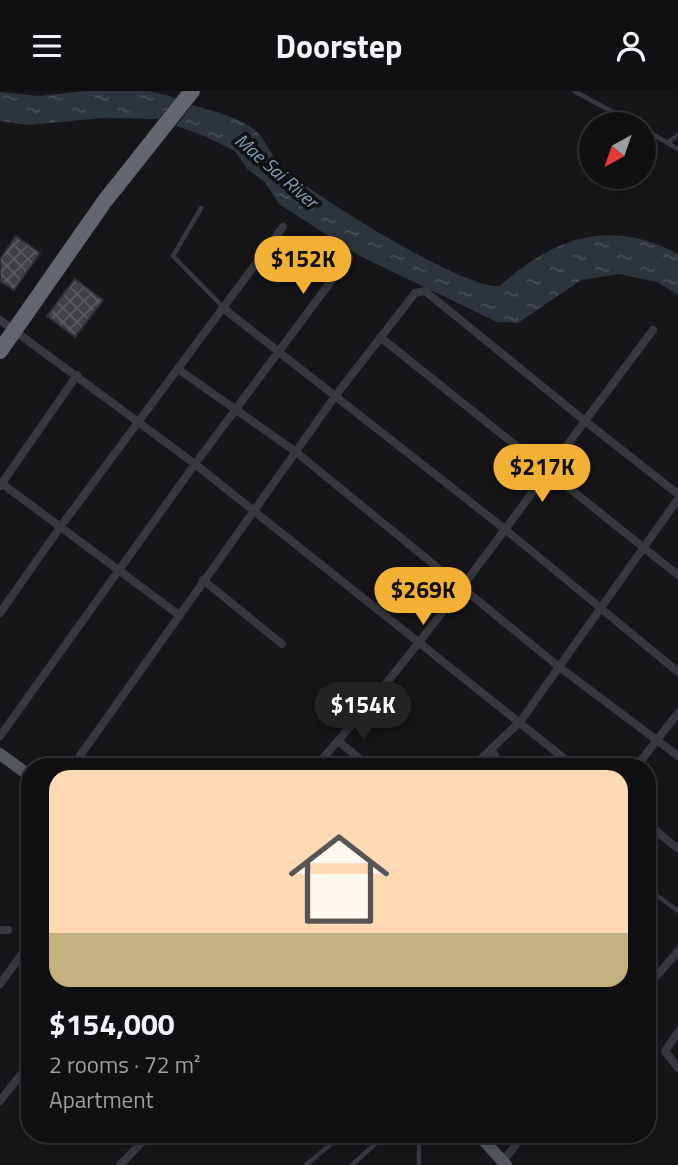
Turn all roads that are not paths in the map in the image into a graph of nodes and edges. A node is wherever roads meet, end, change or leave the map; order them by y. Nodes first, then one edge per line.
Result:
1 (192, 91) edge
2 (574, 91) edge
3 (613, 112) edge
4 (678, 135) edge
5 (656, 136) edge
6 (668, 142) junction
7 (678, 149) edge
8 (201, 208) dead end
9 (283, 226) dead end
10 (349, 257) dead end
11 (223, 308) junction
12 (0, 320) edge
13 (15, 330) junction
14 (653, 330) dead end
15 (380, 337) junction
16 (0, 351) edge
17 (280, 351) junction
18 (178, 369) junction
19 (77, 375) junction
20 (336, 395) junction
21 (237, 409) junction
22 (140, 421) junction
23 (585, 421) junction
24 (296, 452) junction
25 (195, 464) junction
26 (546, 472) junction
27 (1, 484) edge
28 (678, 497) edge
29 (253, 511) junction
30 (61, 526) junction
31 (506, 530) junction
32 (644, 548) junction
33 (119, 570) junction
34 (678, 575) edge
35 (203, 580) junction
36 (462, 585) junction
37 (600, 609) junction
38 (0, 613) edge
39 (179, 615) junction
40 (418, 641) junction
41 (282, 645) dead end
42 (558, 666) junction
43 (678, 672) edge
44 (678, 713) edge
45 (520, 722) junction
46 (0, 736) edge
47 (658, 740) junction
48 (338, 741) junction
49 (491, 749) junction
50 (0, 754) edge
51 (678, 756) edge
52 (78, 758) edge
53 (323, 758) edge
54 (359, 758) edge
55 (482, 758) edge
56 (496, 758) edge
57 (564, 758) edge
58 (643, 758) edge
59 (21, 769) edge
60 (656, 831) edge
61 (678, 849) edge
62 (656, 895) dead end
63 (678, 911) edge
64 (678, 951) edge
65 (21, 956) edge
66 (656, 977) edge
67 (0, 985) edge
68 (678, 1033) edge
69 (678, 1068) edge
70 (21, 1074) edge
71 (0, 1101) edge
72 (141, 1143) edge
73 (332, 1143) edge
74 (376, 1143) edge
75 (419, 1143) edge
76 (486, 1143) edge
77 (518, 1143) edge
78 (504, 1163) edge
79 (120, 1165) edge
80 (306, 1165) edge
81 (352, 1165) edge
82 (419, 1165) edge

1 - 13 highway
2 - 3 lane
4 - 6 lane
5 - 6 lane
6 - 7 lane
8 - 11 lane
9 - 11 street
10 - 17 street
11 - 17 street
11 - 18 street
12 - 13 street
13 - 16 highway
13 - 19 street
14 - 23 street
15 - 20 street
15 - 23 street
15 - 26 street
17 - 20 street
17 - 21 street
18 - 21 street
18 - 22 street
19 - 22 street
19 - 27 street
20 - 24 street
20 - 31 street
21 - 24 street
21 - 25 street
22 - 25 street
22 - 30 street
23 - 26 street
23 - 28 street
24 - 29 street
24 - 36 street
25 - 29 street
25 - 33 street
26 - 31 street
26 - 32 street
27 - 30 street
28 - 32 street
29 - 35 street
29 - 40 street
30 - 33 street
30 - 38 street
31 - 36 street
31 - 37 street
32 - 34 street
32 - 37 street
33 - 39 street
33 - 46 street
35 - 39 street
35 - 41 street
36 - 40 street
36 - 42 street
37 - 42 street
37 - 43 street
39 - 52 street
40 - 45 street
40 - 48 street
42 - 45 street
42 - 47 street
44 - 47 street
45 - 49 street
45 - 57 street
47 - 51 street
47 - 58 street
48 - 53 street
48 - 54 street
49 - 55 street
49 - 56 street
50 - 59 main road
60 - 61 street
62 - 63 lane
64 - 66 street
65 - 67 street
68 - 69 street
70 - 71 street
72 - 79 street
73 - 80 lane
74 - 81 lane
75 - 82 lane
76 - 78 main road
77 - 78 street

